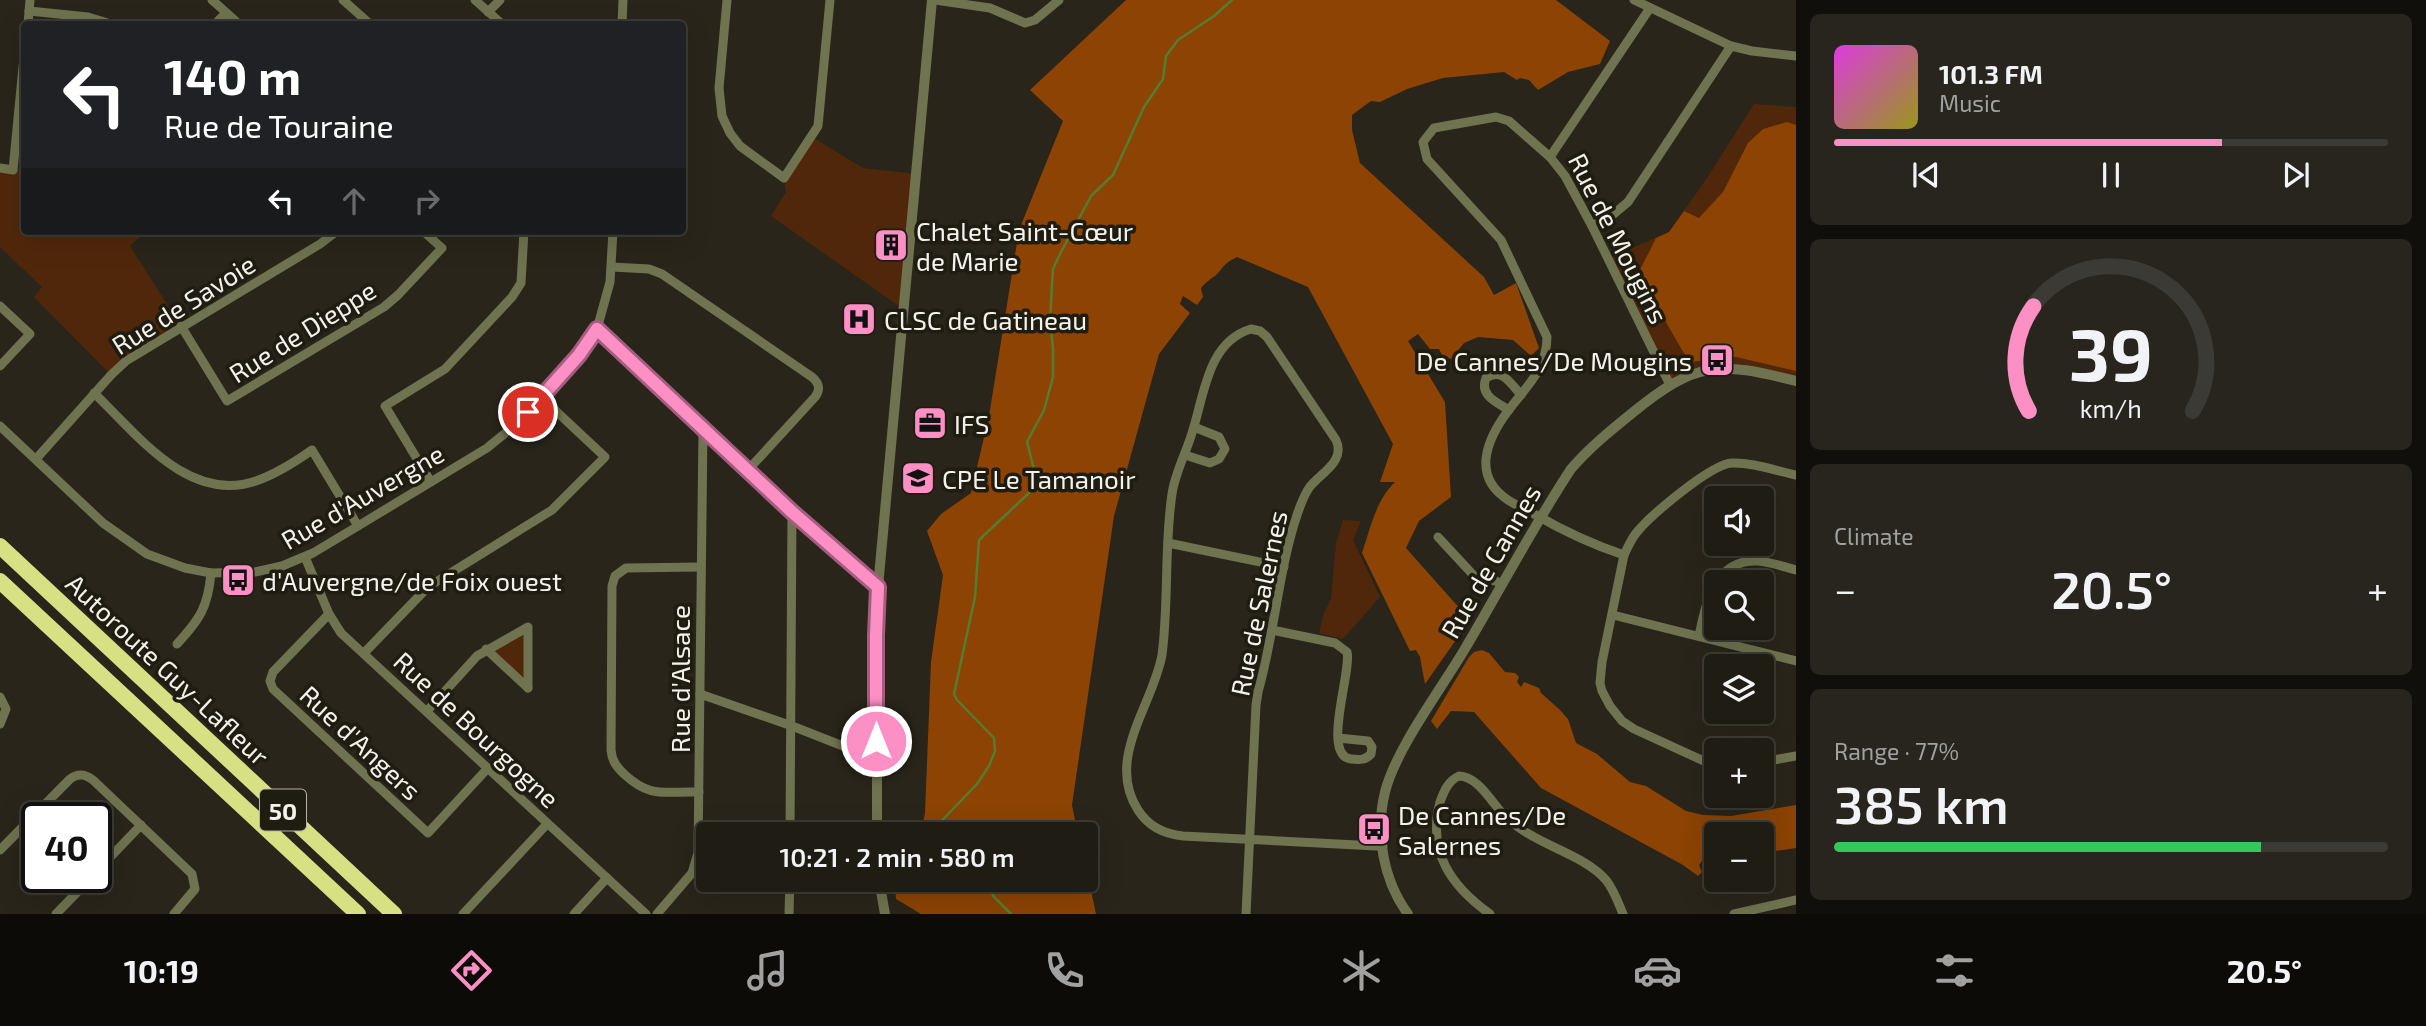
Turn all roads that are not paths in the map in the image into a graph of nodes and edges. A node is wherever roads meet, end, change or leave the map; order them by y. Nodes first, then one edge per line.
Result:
1 (30, 0) edge
2 (212, 0) edge
3 (343, 0) edge
4 (475, 0) edge
5 (500, 0) edge
6 (623, 0) edge
7 (727, 0) edge
8 (830, 0) edge
9 (933, 0) edge
10 (1059, 0) edge
11 (1634, 0) edge
12 (1650, 8) junction
13 (29, 11) junction
14 (488, 12) junction
15 (226, 13) junction
16 (28, 21) edge
17 (101, 21) edge
18 (218, 21) edge
19 (235, 21) edge
20 (367, 21) edge
21 (498, 21) edge
22 (622, 21) edge
23 (1731, 46) junction
24 (1796, 56) edge
25 (21, 88) edge
26 (1550, 157) junction
27 (0, 168) edge
28 (1592, 226) junction
29 (331, 235) edge
30 (428, 235) edge
31 (524, 235) edge
32 (613, 235) edge
33 (612, 267) junction
34 (0, 306) edge
35 (181, 326) junction
36 (597, 329) junction
37 (0, 366) edge
38 (1796, 381) edge
39 (1670, 385) junction
40 (94, 393) junction
41 (1521, 395) junction
42 (542, 398) junction
43 (1509, 410) junction
44 (0, 426) edge
45 (1194, 427) junction
46 (703, 429) junction
47 (1185, 455) junction
48 (36, 459) junction
49 (748, 470) junction
50 (1796, 475) edge
51 (431, 482) junction
52 (792, 512) junction
53 (1541, 519) junction
54 (358, 526) junction
55 (1438, 537) dead end
56 (1168, 543) junction
57 (0, 546) edge
58 (1624, 555) junction
59 (305, 557) junction
60 (700, 567) junction
61 (1284, 567) junction
62 (1796, 570) edge
63 (211, 573) junction
64 (0, 581) edge
65 (1502, 585) junction
66 (878, 587) junction
67 (328, 614) junction
68 (1613, 615) junction
69 (1272, 630) junction
70 (1699, 636) junction
71 (177, 644) dead end
72 (486, 649) junction
73 (364, 653) junction
74 (1796, 662) edge
75 (700, 694) junction
76 (0, 697) edge
77 (427, 711) junction
78 (0, 724) edge
79 (792, 726) junction
80 (1338, 738) dead end
81 (1796, 756) edge
82 (876, 759) junction
83 (1774, 760) edge
84 (1704, 761) edge
85 (488, 768) junction
86 (699, 792) junction
87 (790, 822) edge
88 (877, 822) edge
89 (547, 824) junction
90 (141, 825) junction
91 (1250, 839) junction
92 (1383, 846) junction
93 (0, 850) edge
94 (112, 855) edge
95 (607, 878) junction
96 (790, 892) edge
97 (881, 892) edge
98 (77, 893) edge
99 (1796, 900) edge
100 (57, 914) edge
101 (174, 914) edge
102 (358, 914) edge
103 (394, 914) edge
104 (463, 914) edge
105 (574, 914) edge
106 (646, 914) edge
107 (657, 914) edge
108 (789, 914) edge
109 (885, 914) edge
110 (1246, 914) edge
111 (1408, 914) edge
112 (1490, 914) edge
113 (1623, 914) edge
114 (1734, 914) edge

1 - 13 street
2 - 15 street
3 - 20 street
4 - 14 street
5 - 14 street
6 - 22 street
7 - 8 street
9 - 10 street
9 - 66 street
11 - 12 street
12 - 23 street
12 - 26 street, Rue de Mougins
13 - 16 street
13 - 17 street
14 - 21 street
15 - 18 street
15 - 19 street
23 - 24 street
23 - 28 street
25 - 27 street
26 - 28 street, Rue de Mougins
26 - 41 street
28 - 39 street, Rue de Mougins
29 - 35 street, Rue de Savoie
30 - 35 street, Rue de Dieppe
31 - 51 street
32 - 33 street, Rue d'Auvergne
33 - 36 street, Rue d'Auvergne
33 - 49 street
34 - 37 street
35 - 40 street, Rue de Savoie
36 - 42 street, Rue d'Auvergne
36 - 46 street
38 - 39 street, Rue de Cannes
39 - 53 street, Rue de Cannes
40 - 48 street, Rue de Savoie
40 - 54 street
41 - 43 street
41 - 43 street
42 - 51 street, Rue d'Auvergne
42 - 73 street
43 - 53 street
44 - 48 street, Rue d'Auvergne
45 - 47 street, Rue de Salernes
45 - 47 street
45 - 61 street, Rue de Salernes
46 - 49 street
46 - 60 street, Rue d'Alsace
47 - 56 street, Rue de Salernes
48 - 63 street, Rue d'Auvergne
49 - 52 street
50 - 58 street
51 - 54 street, Rue d'Auvergne
52 - 66 street
52 - 79 street
53 - 58 street
53 - 65 street, Rue de Cannes
54 - 59 street, Rue d'Auvergne
55 - 65 street
56 - 61 street
56 - 91 street, Rue de Salernes
57 - 103 highway, Autoroute Guy-Lafleur / 50
58 - 68 street
59 - 63 street, Rue d'Auvergne
59 - 67 street, Rue de Bourgogne
60 - 75 street, Rue d'Alsace
60 - 86 street
61 - 69 street, Rue de Salernes
62 - 70 street
63 - 71 street
64 - 102 highway, Autoroute Guy-Lafleur / 50
65 - 92 street, Rue de Cannes
66 - 82 street
67 - 73 street, Rue de Bourgogne
67 - 85 street, Rue d'Angers
68 - 70 street
68 - 84 street
69 - 80 street
69 - 91 street, Rue de Salernes
70 - 74 street
72 - 72 street
72 - 77 street
73 - 77 street, Rue de Bourgogne
75 - 79 street
75 - 86 street, Rue d'Alsace
76 - 78 street
77 - 85 street, Rue de Bourgogne
79 - 82 street
79 - 87 street
81 - 83 street
82 - 88 street
85 - 89 street, Rue de Bourgogne
86 - 107 street, Rue d'Alsace
89 - 95 street, Rue de Bourgogne
89 - 104 street
90 - 93 street
90 - 94 street
90 - 101 street
91 - 92 street, Rue de Salernes
91 - 110 street
92 - 111 street, Rue de Cannes
95 - 105 street
95 - 106 street, Rue de Bourgogne
96 - 108 street
97 - 109 street
98 - 100 street
99 - 114 street
112 - 113 street

